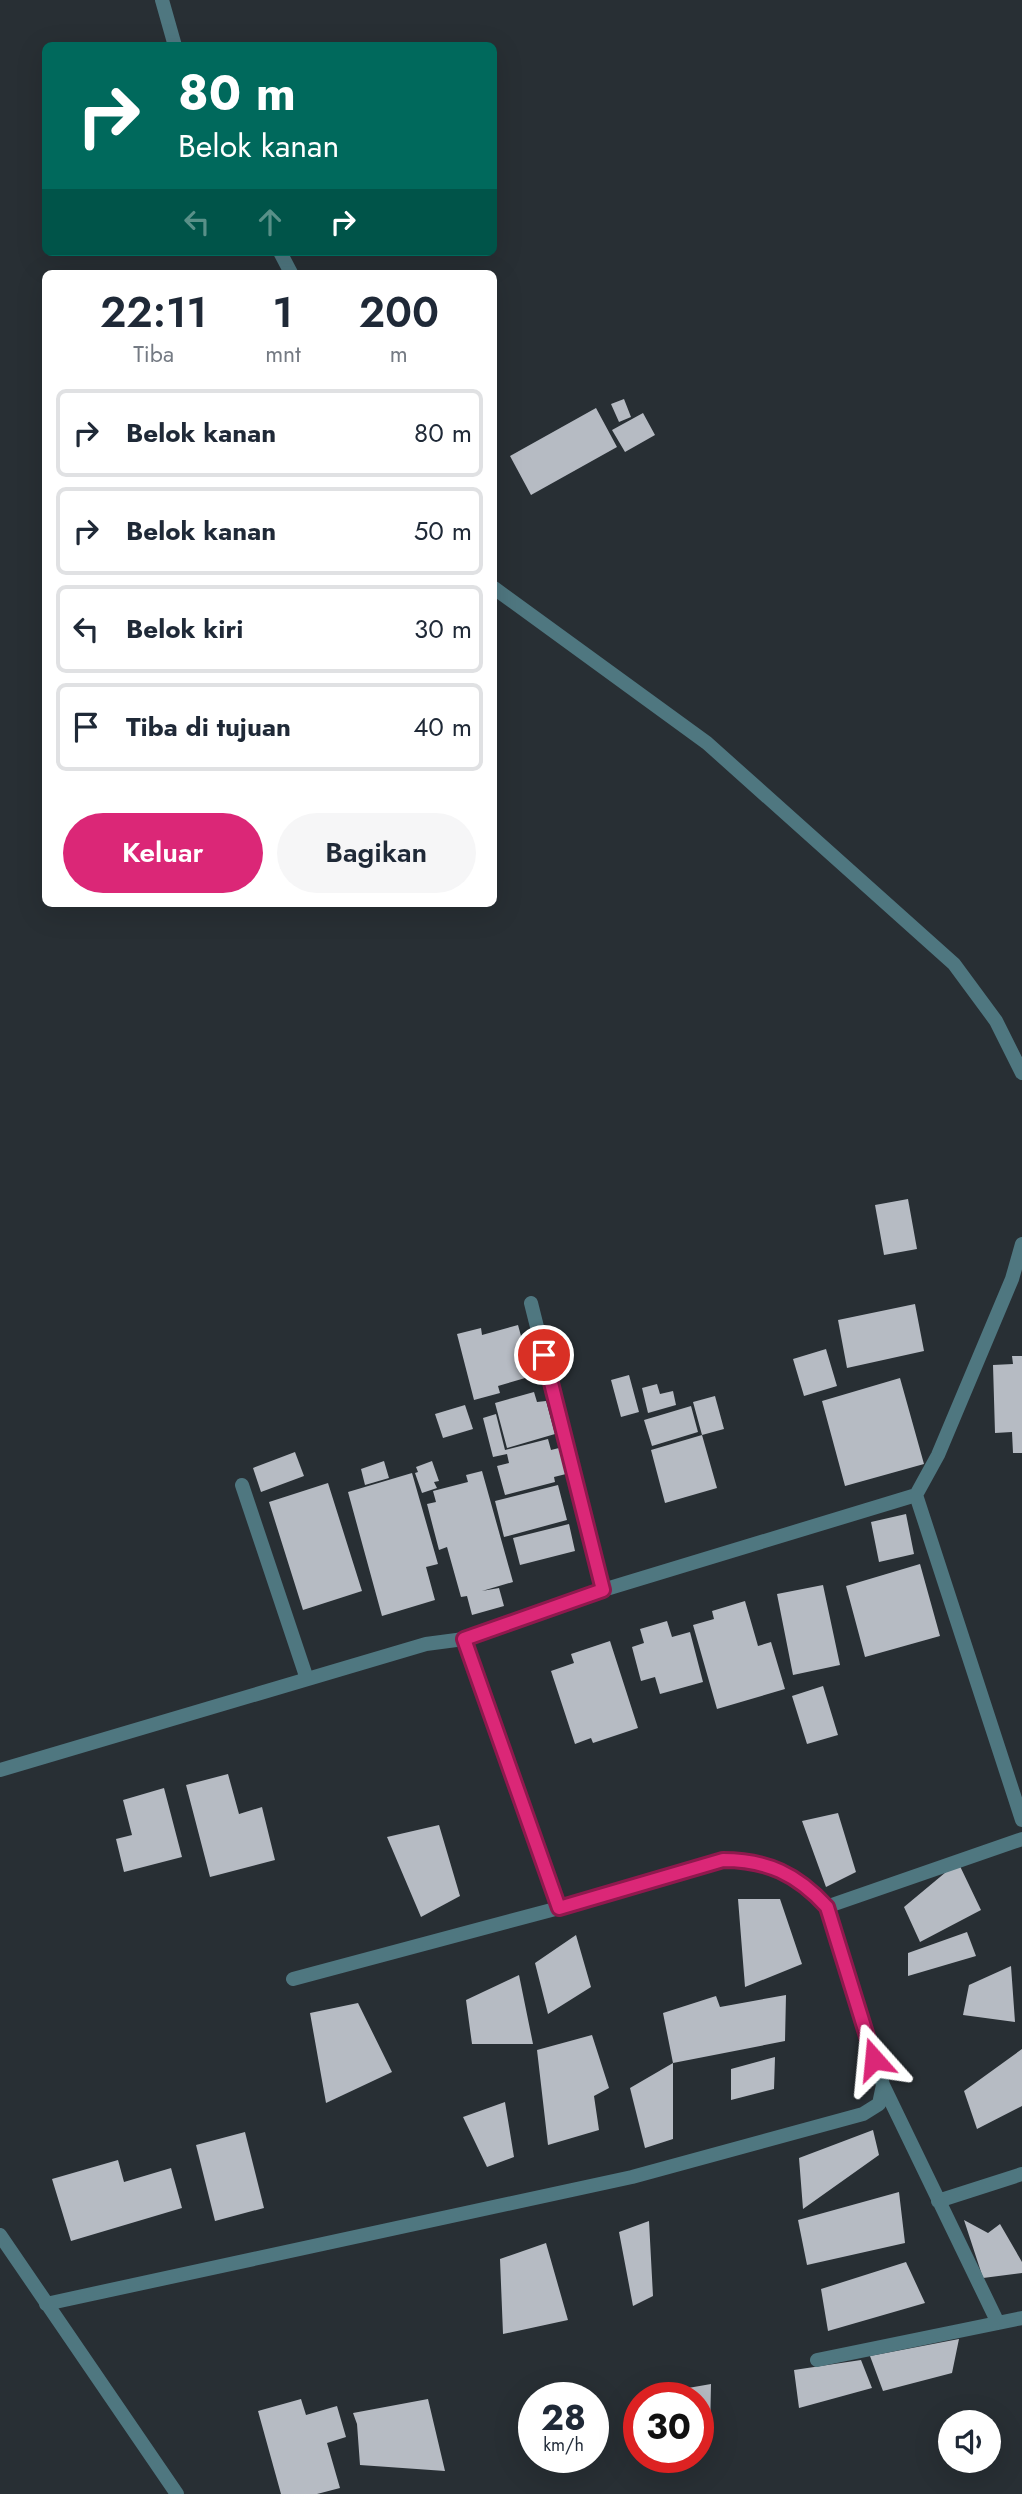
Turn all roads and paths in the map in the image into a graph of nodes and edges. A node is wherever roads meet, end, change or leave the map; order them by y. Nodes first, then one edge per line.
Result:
1 (162, 0) edge
2 (174, 42) edge
3 (497, 590) edge
4 (1022, 1073) edge
5 (1022, 1244) edge
6 (531, 1303) dead end
7 (242, 1485) dead end
8 (916, 1494) junction
9 (603, 1590) junction
10 (464, 1639) junction
11 (307, 1679) junction
12 (0, 1770) edge
13 (1017, 1793) edge
14 (1022, 1820) edge
15 (1022, 1839) edge
16 (827, 1907) junction
17 (559, 1908) junction
18 (293, 1979) dead end
19 (883, 2085) junction
20 (1022, 2174) edge
21 (938, 2201) junction
22 (0, 2235) edge
23 (46, 2304) junction
24 (1022, 2318) edge
25 (998, 2323) junction
26 (817, 2360) dead end
27 (177, 2494) edge

1 - 2 street
3 - 4 street
5 - 8 street
6 - 9 street
7 - 11 street
8 - 9 street
8 - 13 street
9 - 10 street
10 - 11 street
10 - 17 street
11 - 12 street
13 - 14 street
15 - 16 street
16 - 17 street
16 - 19 street
17 - 18 street
19 - 21 street
19 - 23 street
20 - 21 street
21 - 25 street
22 - 23 street
23 - 27 street
24 - 25 street
25 - 26 street

